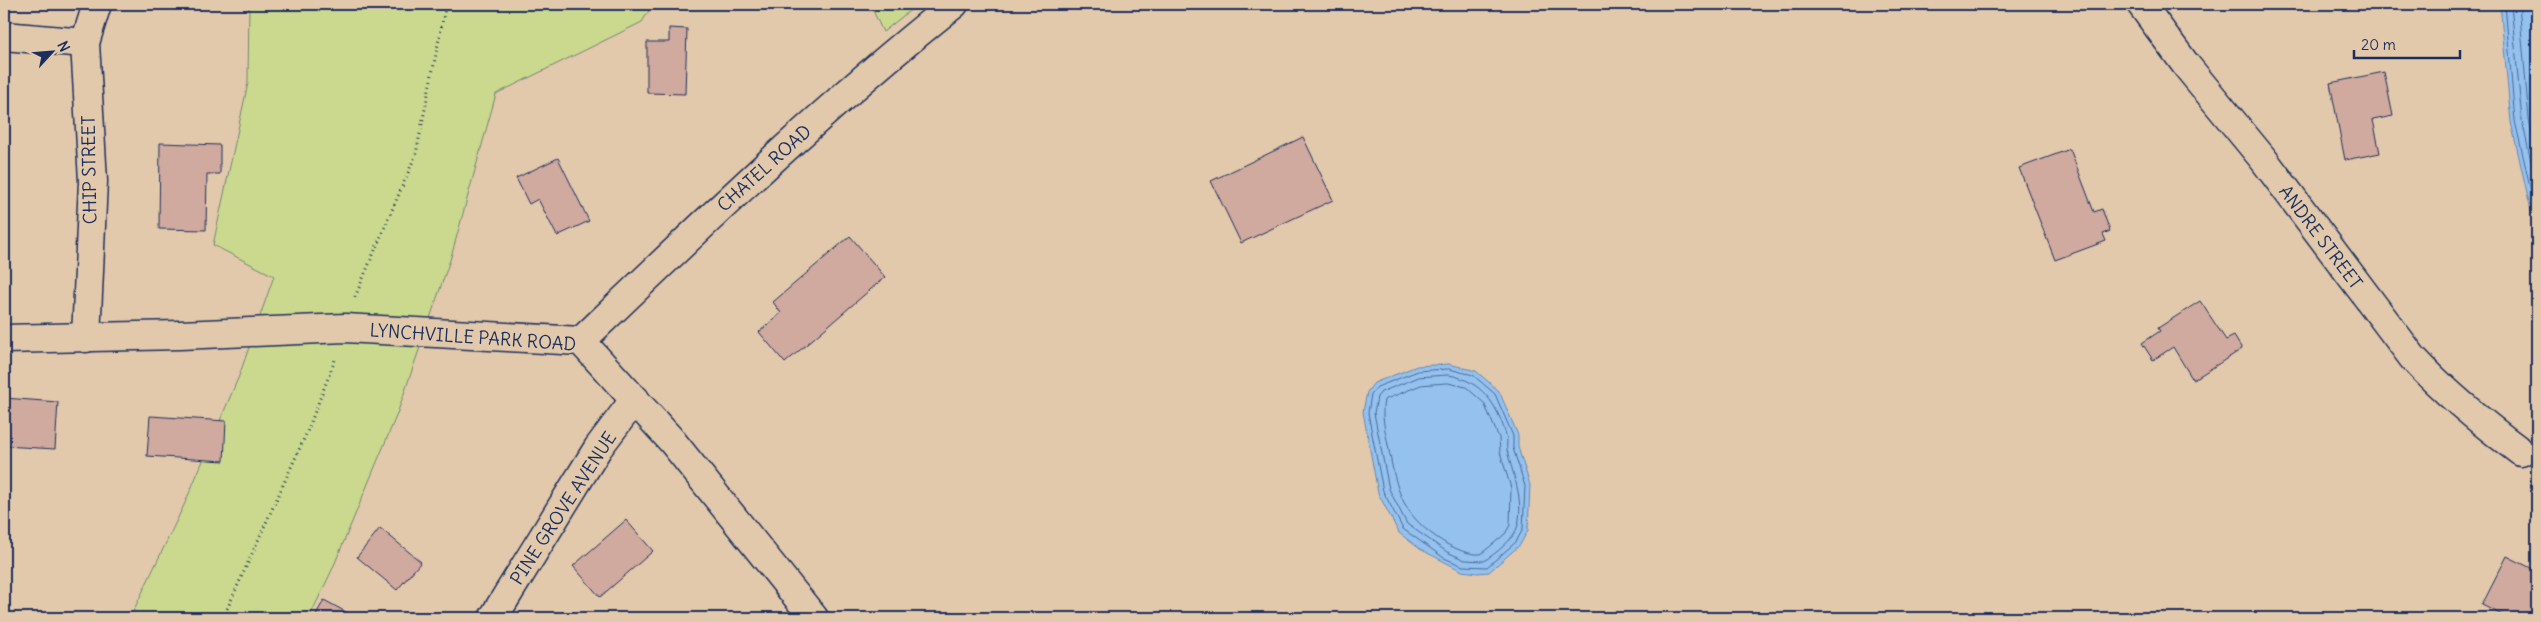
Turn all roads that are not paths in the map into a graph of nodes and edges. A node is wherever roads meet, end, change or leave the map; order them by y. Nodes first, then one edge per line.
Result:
1 (97, 4) edge
2 (954, 4) edge
3 (2141, 4) edge
4 (4, 36) edge
5 (85, 43) junction
6 (86, 338) junction
7 (4, 339) edge
8 (581, 341) junction
9 (636, 399) junction
10 (2521, 452) dead end
11 (493, 618) edge
12 (814, 618) edge

1 - 5 street, CHIP STREET
2 - 8 street, CHATEL ROAD
3 - 10 street, ANDRE STREET
4 - 5 street
5 - 6 street, CHIP STREET
6 - 7 street, LYNCHVILLE PARK ROAD
6 - 8 street, LYNCHVILLE PARK ROAD
8 - 9 street, LYNCHVILLE PARK ROAD
9 - 11 street, PINE GROVE AVENUE
9 - 12 street, LYNCHVILLE PARK ROAD

